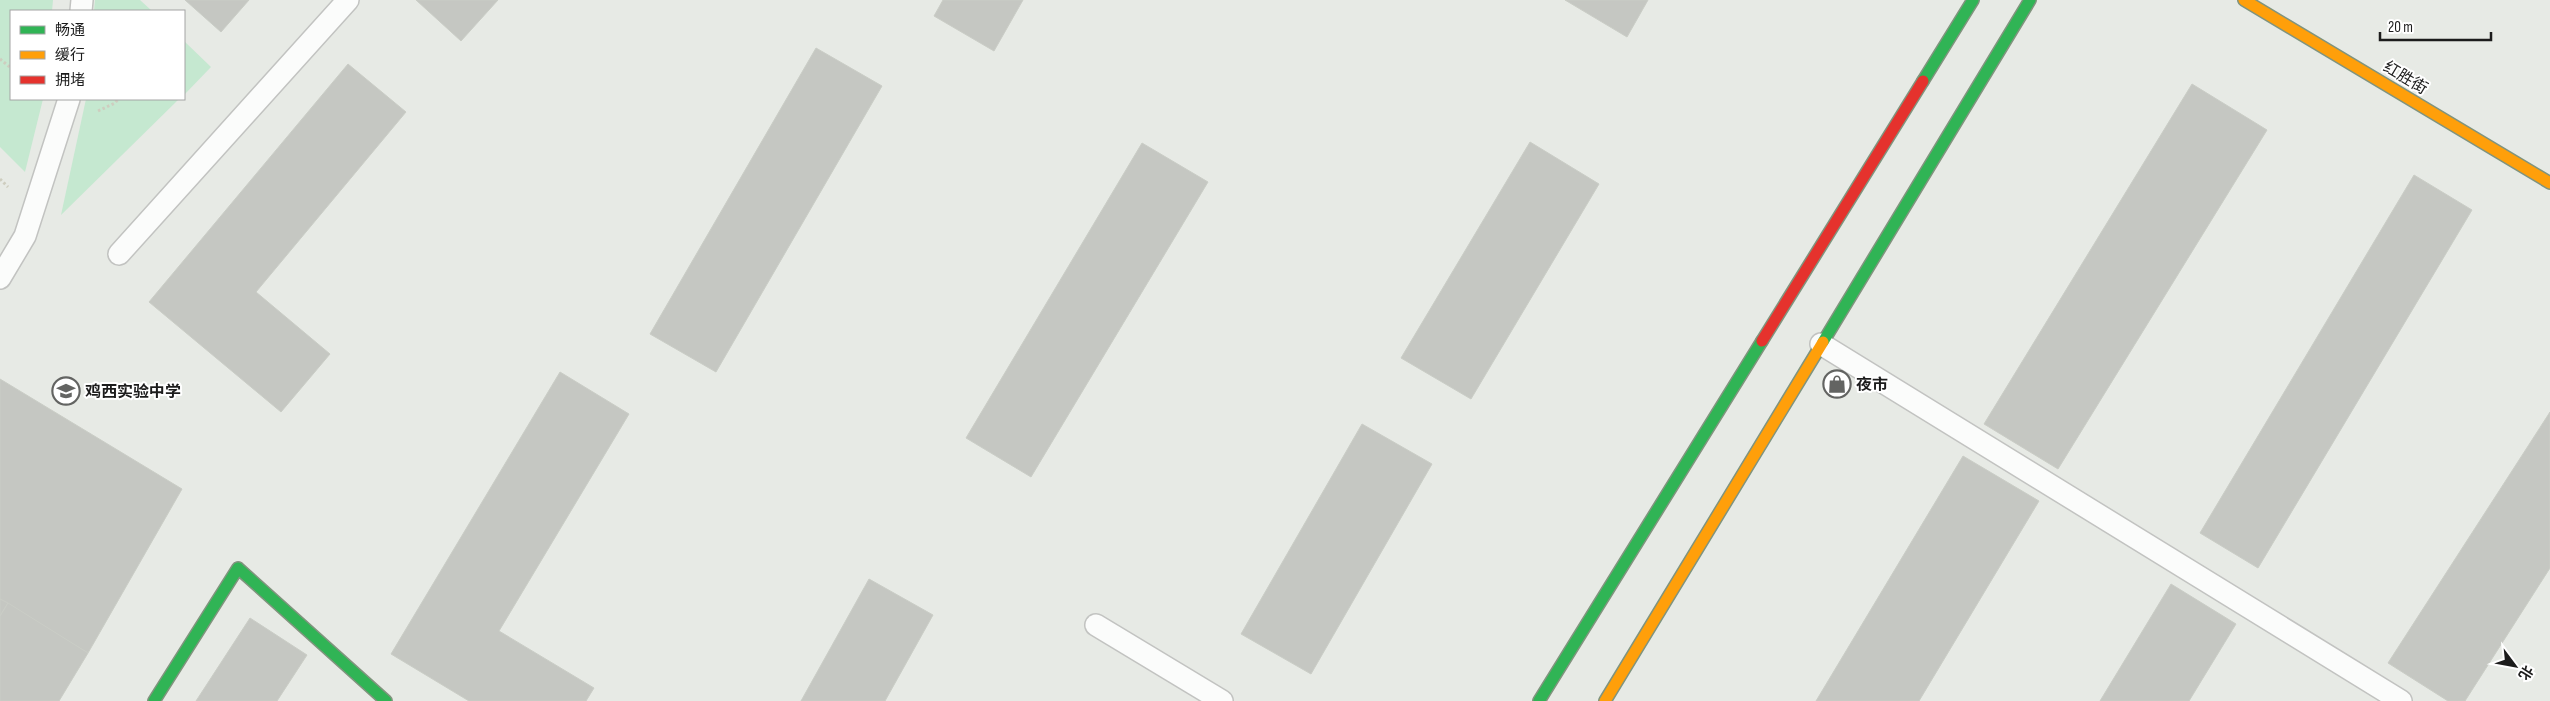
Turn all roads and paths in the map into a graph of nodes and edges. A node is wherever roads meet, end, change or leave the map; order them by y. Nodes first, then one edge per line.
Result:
1 (348, 0) edge
2 (1973, 0) edge
3 (2030, 0) edge
4 (2244, 0) edge
5 (0, 59) edge
6 (10, 67) edge
7 (69, 100) edge
8 (2550, 183) edge
9 (118, 254) dead end
10 (0, 278) edge
11 (1821, 344) junction
12 (1096, 625) dead end
13 (154, 701) edge
14 (386, 701) edge
15 (1222, 701) edge
16 (1539, 701) edge
17 (1605, 701) edge
18 (2401, 701) edge

1 - 9 lane
2 - 16 street
3 - 11 street
4 - 8 street, 红胜街
5 - 6 path
7 - 10 lane
11 - 17 street
11 - 18 lane
12 - 15 lane
13 - 14 street

